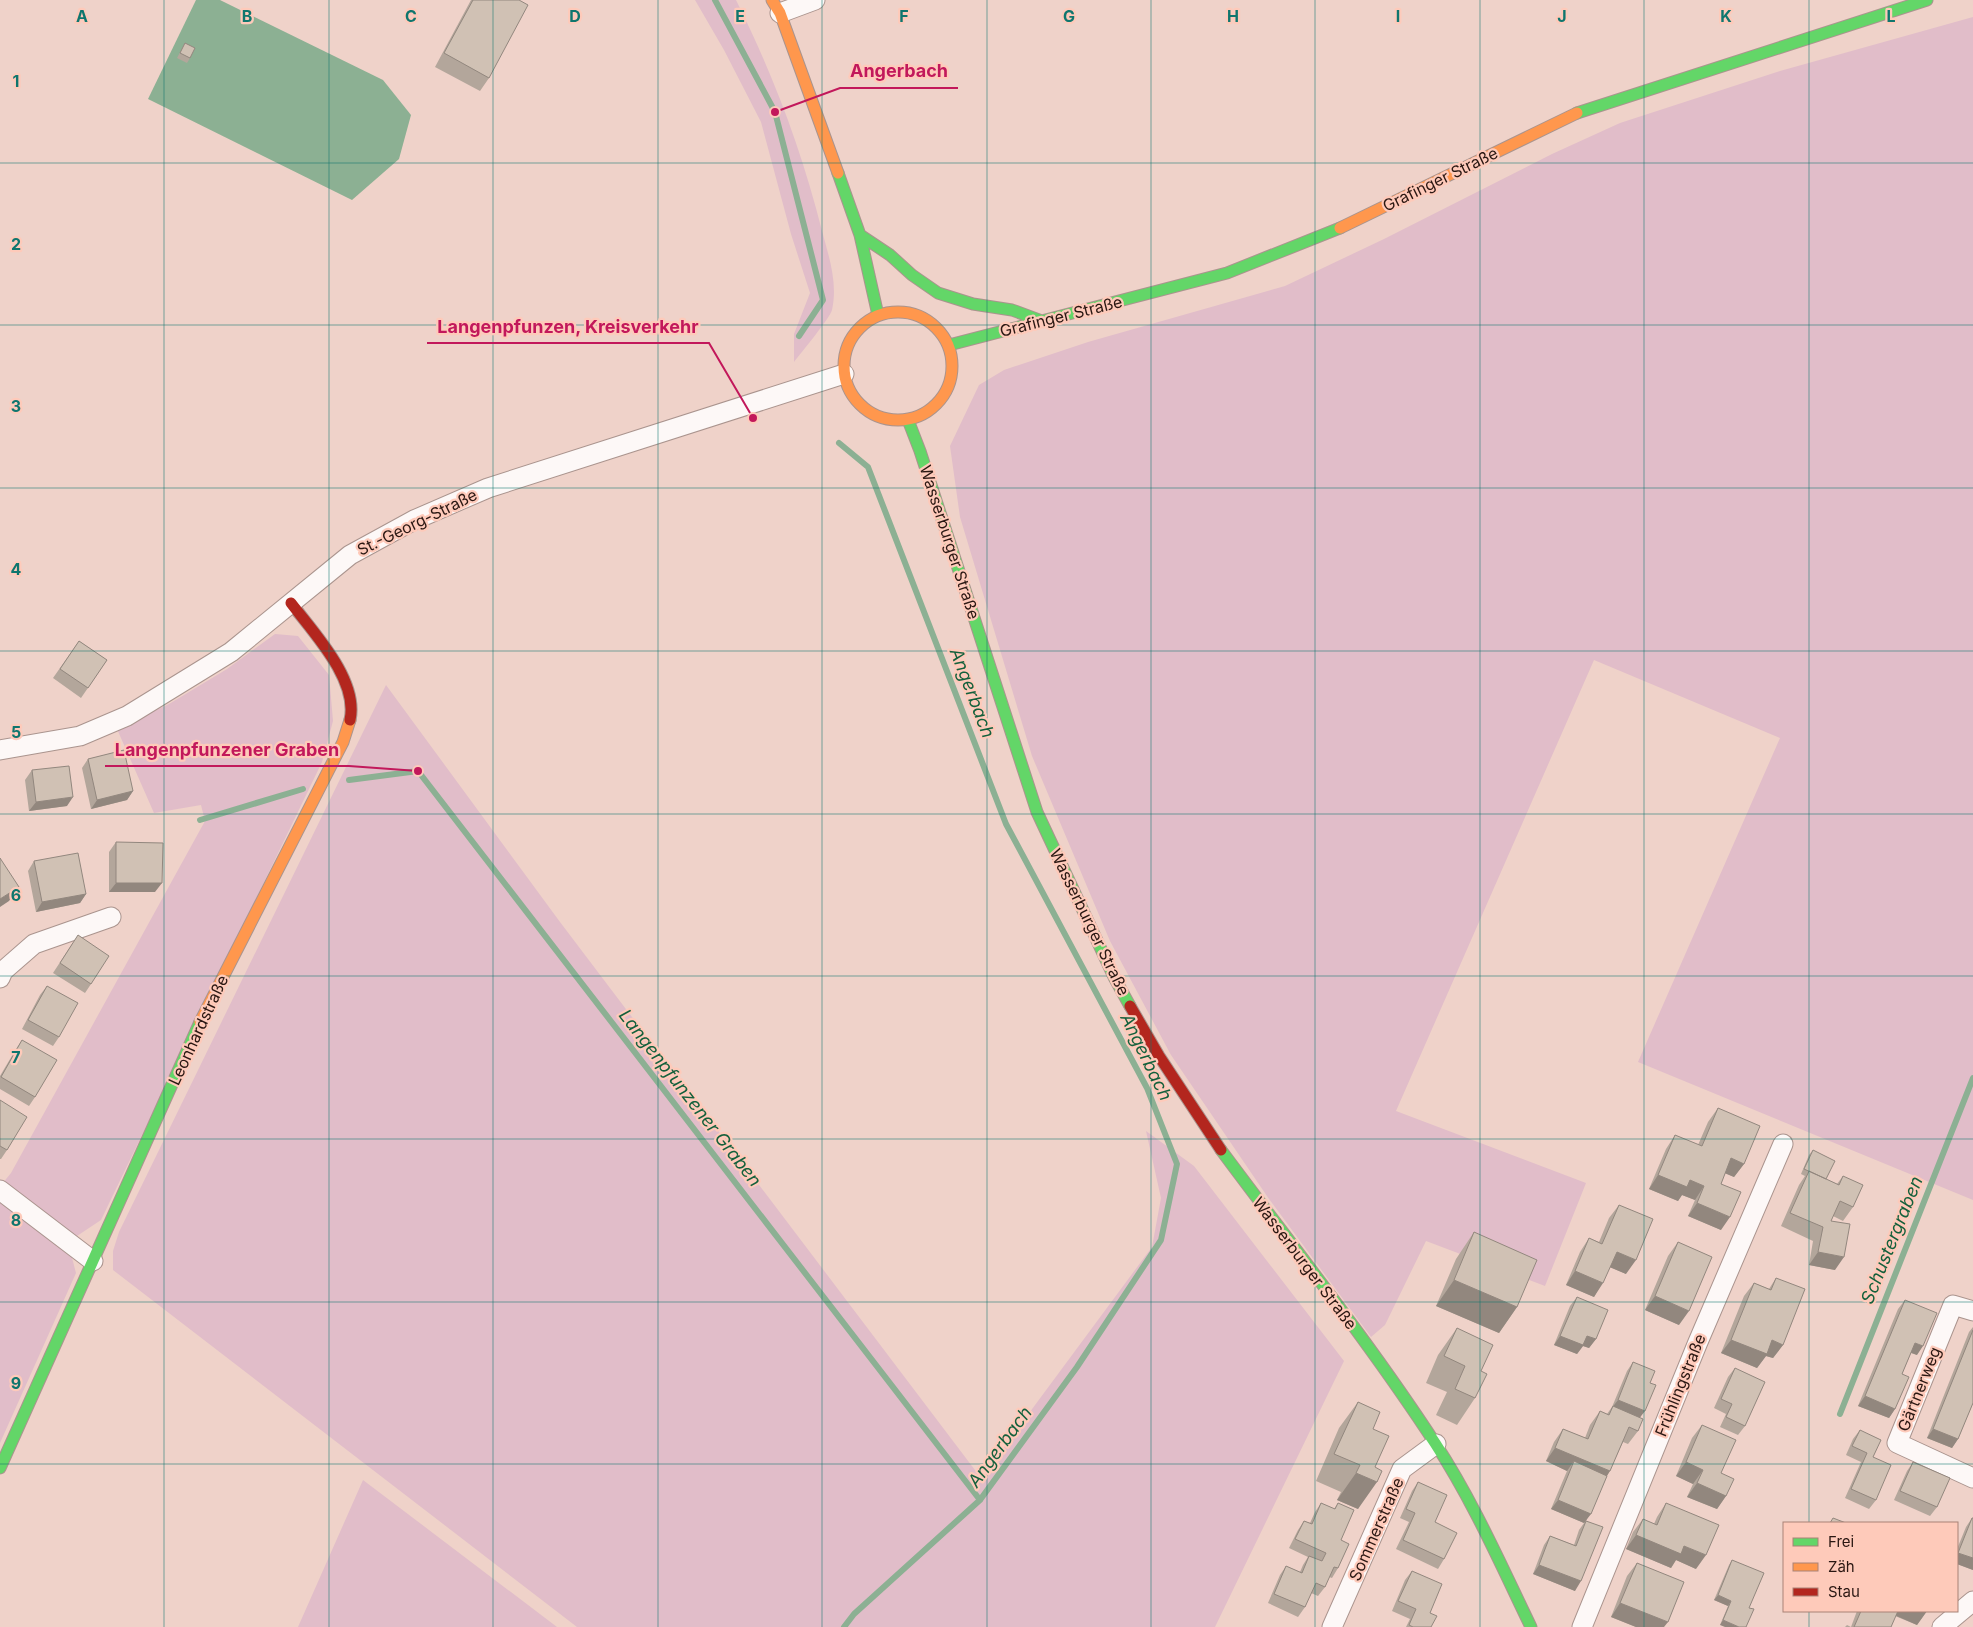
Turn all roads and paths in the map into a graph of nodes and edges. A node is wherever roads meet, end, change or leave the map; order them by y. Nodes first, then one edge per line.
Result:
1 (815, 0) edge
2 (1927, 0) edge
3 (776, 6) edge
4 (860, 235) junction
5 (878, 315) junction
6 (1042, 321) junction
7 (949, 345) junction
8 (844, 374) junction
9 (908, 420) junction
10 (291, 603) junction
11 (0, 750) edge
12 (111, 917) dead end
13 (0, 978) edge
14 (1783, 1144) dead end
15 (0, 1190) edge
16 (93, 1261) junction
17 (1973, 1312) edge
18 (1436, 1444) junction
19 (0, 1468) edge
20 (1973, 1478) edge
21 (1973, 1601) edge
22 (1332, 1627) edge
23 (1531, 1627) edge
24 (1582, 1627) edge
25 (1942, 1627) edge

1 - 3 street
2 - 6 street, Grafinger Straße
3 - 4 street
4 - 5 street
4 - 6 street
5 - 7 street
5 - 8 street
6 - 7 street, Grafinger Straße
7 - 9 street
8 - 9 street
8 - 10 street, St.-Georg-Straße
9 - 18 street, Wasserburger Straße
10 - 11 street, St.-Georg-Straße
10 - 16 street, Leonhardstraße
12 - 13 street
14 - 24 street, Frühlingstraße
15 - 16 street
16 - 19 street, Leonhardstraße
17 - 20 street, Gärtnerweg
18 - 22 street, Sommerstraße
18 - 23 street, Wasserburger Straße
21 - 25 street

